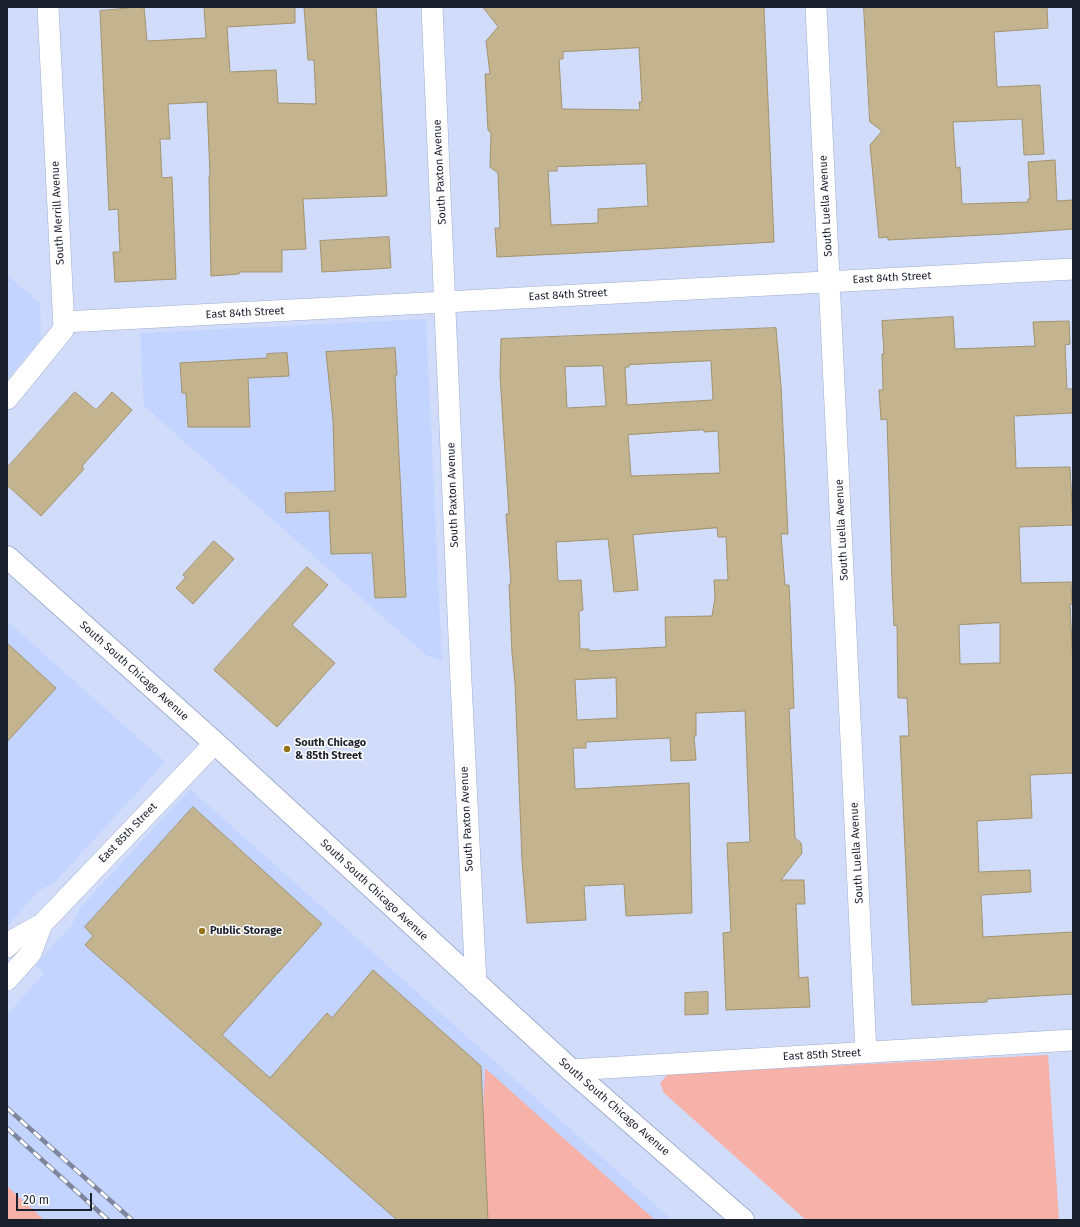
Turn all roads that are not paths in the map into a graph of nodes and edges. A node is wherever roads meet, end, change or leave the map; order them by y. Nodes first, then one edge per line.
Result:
1 (48, 7) edge
2 (432, 7) edge
3 (816, 7) edge
4 (1073, 269) edge
5 (830, 282) junction
6 (445, 302) junction
7 (64, 322) junction
8 (7, 398) edge
9 (7, 557) edge
10 (215, 743) junction
11 (42, 924) junction
12 (7, 947) edge
13 (7, 980) edge
14 (476, 984) junction
15 (1073, 1040) edge
16 (866, 1053) junction
17 (571, 1070) junction
18 (743, 1220) edge

1 - 7 street, South Merrill Avenue
2 - 6 street, South Paxton Avenue
3 - 5 street, South Luella Avenue
4 - 5 street, East 84th Street
5 - 6 street, East 84th Street
5 - 16 street, South Luella Avenue
6 - 7 street, East 84th Street
6 - 14 street, South Paxton Avenue
7 - 8 street, South Merrill Avenue
9 - 10 main road, South South Chicago Avenue
10 - 11 street, East 85th Street
10 - 14 main road, South South Chicago Avenue
11 - 12 street, East 85th Street
11 - 13 street, East 85th Street
14 - 17 main road, South South Chicago Avenue
15 - 16 street, East 85th Street
16 - 17 street, East 85th Street
17 - 18 main road, South South Chicago Avenue

